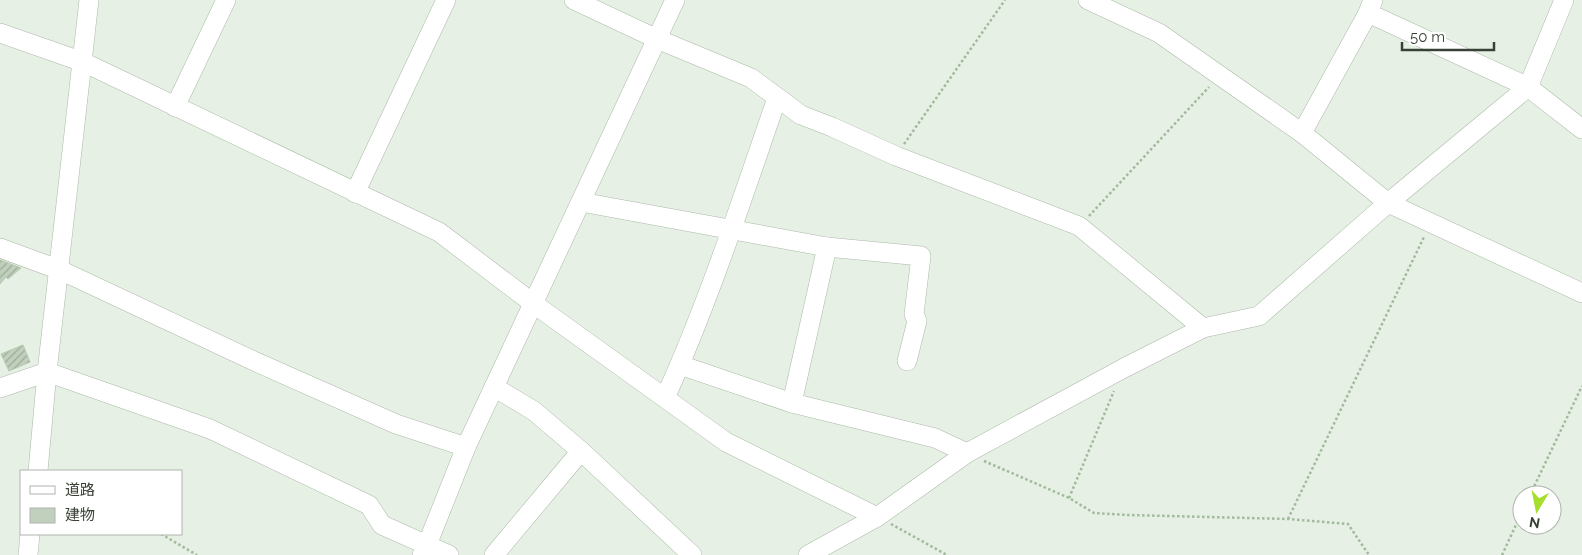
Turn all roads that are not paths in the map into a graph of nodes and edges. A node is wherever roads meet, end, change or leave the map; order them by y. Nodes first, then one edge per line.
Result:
1 (89, 0) edge
2 (226, 0) edge
3 (446, 0) edge
4 (574, 0) edge
5 (675, 0) edge
6 (1088, 0) edge
7 (1564, 0) edge
8 (1370, 7) edge
9 (0, 33) edge
10 (657, 39) junction
11 (83, 62) junction
12 (1528, 87) junction
13 (777, 98) junction
14 (175, 107) junction
15 (1582, 129) edge
16 (1302, 133) junction
17 (355, 193) junction
18 (581, 202) junction
19 (1388, 203) junction
20 (730, 230) junction
21 (827, 247) junction
22 (0, 248) edge
23 (60, 270) junction
24 (1582, 294) edge
25 (534, 304) junction
26 (1203, 328) junction
27 (908, 361) dead end
28 (680, 366) junction
29 (48, 372) junction
30 (494, 387) junction
31 (0, 388) edge
32 (665, 398) junction
33 (792, 403) junction
34 (466, 447) junction
35 (581, 451) junction
36 (967, 453) junction
37 (38, 470) edge
38 (877, 517) junction
39 (30, 535) edge
40 (424, 550) edge
41 (28, 555) edge
42 (449, 555) edge
43 (494, 555) edge
44 (692, 555) edge
45 (808, 555) edge

1 - 11 street
2 - 14 street
3 - 17 street
4 - 10 street
5 - 10 street
6 - 16 street
7 - 12 street
8 - 12 street
8 - 16 street
9 - 11 street
10 - 13 street
10 - 18 street
11 - 14 street
11 - 23 street
12 - 15 street
12 - 19 street
13 - 20 street
13 - 26 street
14 - 17 street
16 - 19 street
17 - 25 street
18 - 20 street
18 - 25 street
19 - 24 street
19 - 26 street
20 - 21 street
20 - 28 street
21 - 27 street
21 - 33 street
22 - 23 street
23 - 29 street
23 - 34 street
25 - 30 street
25 - 32 street
26 - 36 street
28 - 32 street
28 - 33 street
29 - 31 street
29 - 37 street
29 - 40 street
30 - 34 street
30 - 35 street
32 - 38 street
33 - 36 street
34 - 40 street
35 - 43 street
35 - 44 street
36 - 38 street
38 - 45 street
39 - 41 street
40 - 42 street

